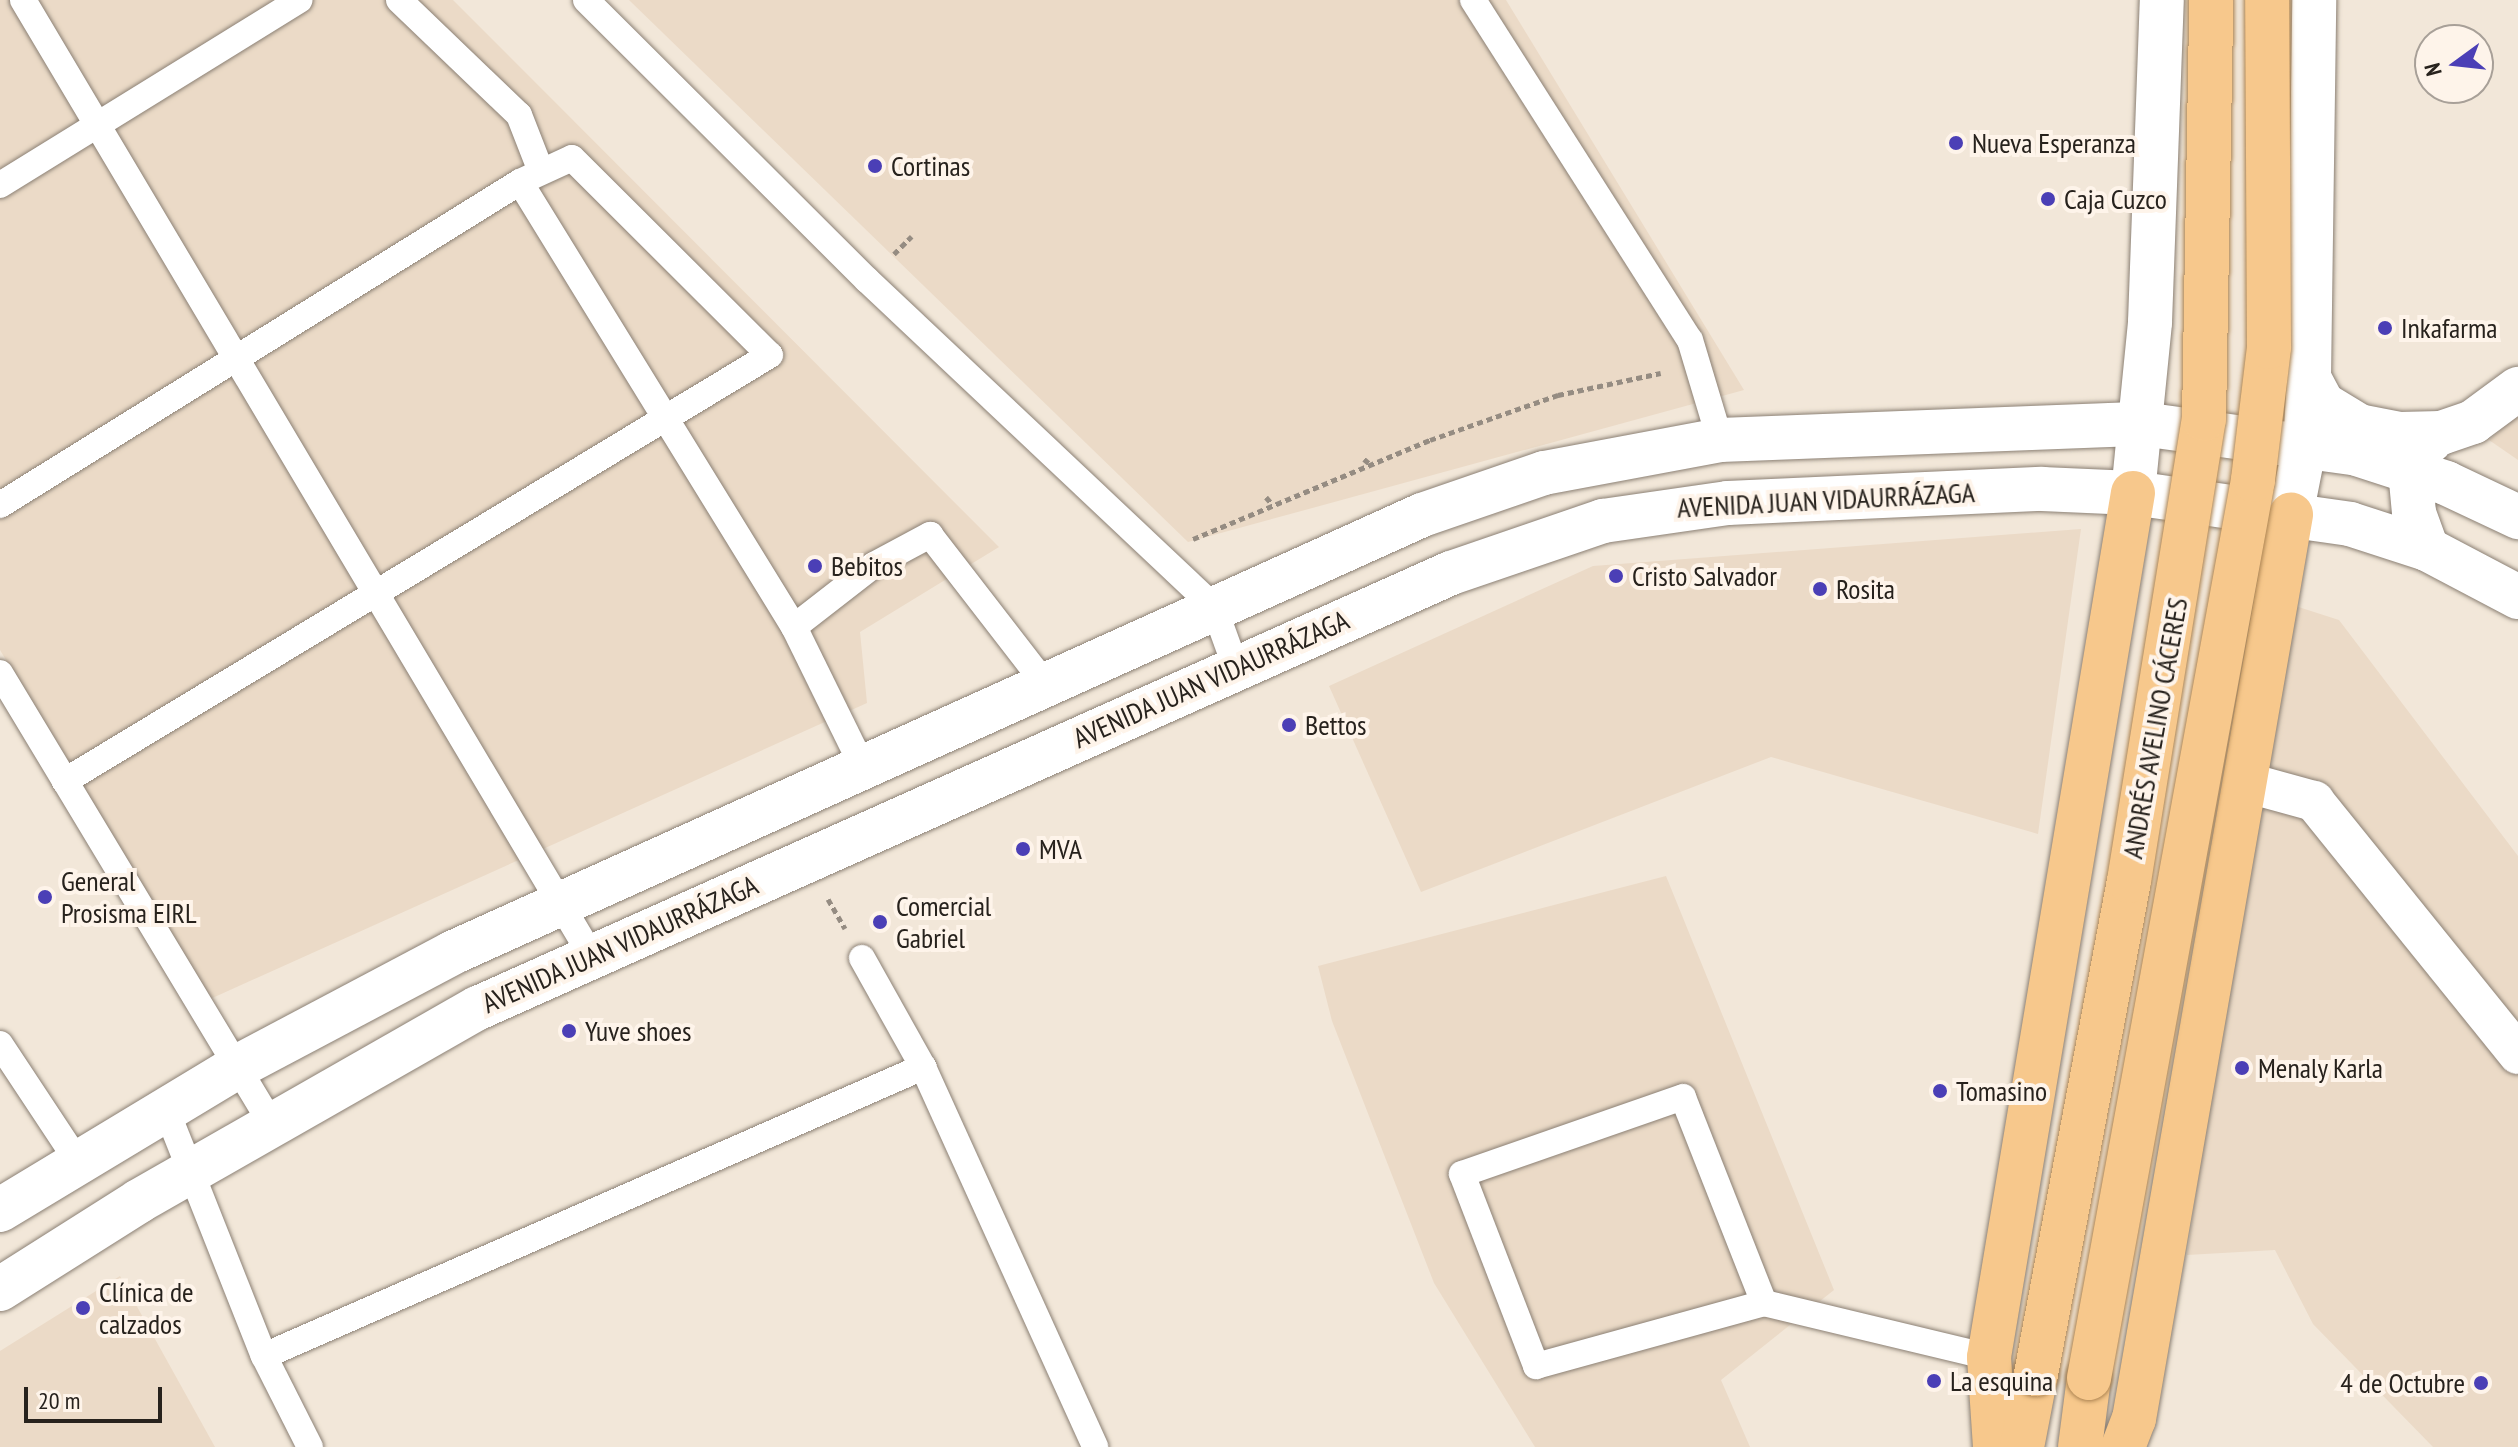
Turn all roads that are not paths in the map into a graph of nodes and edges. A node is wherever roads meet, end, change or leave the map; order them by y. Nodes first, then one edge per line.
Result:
1 (23, 0) edge
2 (299, 0) edge
3 (399, 0) edge
4 (586, 0) edge
5 (1473, 0) edge
6 (2162, 0) edge
7 (2211, 0) edge
8 (2267, 0) edge
9 (2314, 0) edge
10 (101, 123) junction
11 (530, 175) junction
12 (0, 185) edge
13 (239, 357) junction
14 (2309, 378) junction
15 (2518, 389) edge
16 (666, 418) junction
17 (2142, 424) junction
18 (2441, 433) junction
19 (1720, 440) junction
20 (2305, 444) junction
21 (2410, 470) junction
22 (2133, 493) junction
23 (0, 505) edge
24 (2291, 515) junction
25 (2518, 517) edge
26 (2427, 549) junction
27 (379, 592) junction
28 (2518, 597) edge
29 (1214, 607) junction
30 (794, 627) junction
31 (1236, 668) junction
32 (0, 673) edge
33 (1045, 684) junction
34 (863, 767) junction
35 (65, 781) junction
36 (2245, 782) junction
37 (562, 902) junction
38 (591, 955) junction
39 (862, 958) road end
40 (0, 1044) edge
41 (2518, 1054) edge
42 (237, 1067) junction
43 (923, 1067) junction
44 (166, 1109) junction
45 (271, 1123) junction
46 (76, 1159) junction
47 (193, 1169) junction
48 (0, 1210) edge
49 (0, 1289) edge
50 (1764, 1303) junction
51 (264, 1356) junction
52 (1989, 1357) junction
53 (310, 1447) edge
54 (1095, 1447) edge
55 (1995, 1447) edge
56 (2022, 1447) edge
57 (2080, 1447) edge
58 (2123, 1447) edge

1 - 10 lane
2 - 10 lane
3 - 11 lane
4 - 29 lane
5 - 19 lane
6 - 17 main road
7 - 56 highway, ANDRÉS AVELINO CÁCERES, bridge
8 - 57 highway, ANDRÉS AVELINO CÁCERES, bridge
9 - 14 main road
10 - 12 lane
10 - 13 lane
11 - 13 lane
11 - 16 lane
11 - 16 lane
13 - 23 lane
13 - 27 lane
14 - 18 main road
14 - 20 main road
15 - 18 main road
16 - 27 lane
16 - 30 lane
17 - 19 main road
17 - 20 main road
17 - 22 main road
18 - 21 main road
19 - 29 main road
20 - 21 main road
20 - 24 main road
21 - 25 main road
21 - 26 main road
22 - 24 main road, AVENIDA JUAN VIDAURRÁZAGA
22 - 31 main road, AVENIDA JUAN VIDAURRÁZAGA
22 - 52 highway
24 - 26 main road, AVENIDA JUAN VIDAURRÁZAGA
24 - 36 highway
26 - 28 main road, AVENIDA JUAN VIDAURRÁZAGA
27 - 35 lane
27 - 37 lane
29 - 31 lane
29 - 33 main road
30 - 33 lane
30 - 34 lane
31 - 38 main road, AVENIDA JUAN VIDAURRÁZAGA
32 - 35 lane
33 - 34 main road
34 - 37 main road
35 - 42 lane
36 - 41 street
36 - 58 highway
37 - 38 lane
37 - 42 main road
38 - 45 main road, AVENIDA JUAN VIDAURRÁZAGA
39 - 43 lane
40 - 46 lane
42 - 44 main road
42 - 45 lane
43 - 51 lane
43 - 54 lane
44 - 46 main road
44 - 47 lane
45 - 47 main road, AVENIDA JUAN VIDAURRÁZAGA
46 - 48 main road
47 - 49 main road, AVENIDA JUAN VIDAURRÁZAGA
47 - 51 lane
50 - 50 lane
50 - 52 lane
51 - 53 lane
52 - 55 highway

